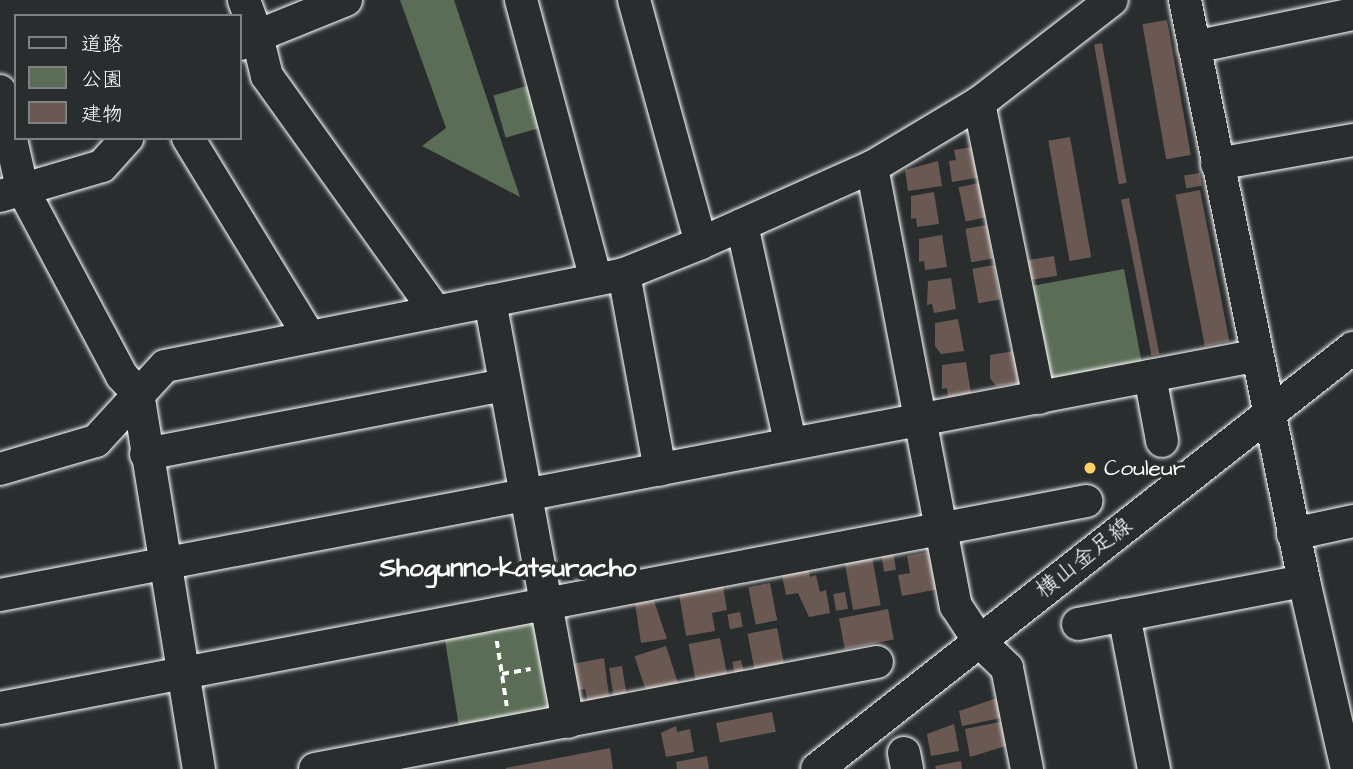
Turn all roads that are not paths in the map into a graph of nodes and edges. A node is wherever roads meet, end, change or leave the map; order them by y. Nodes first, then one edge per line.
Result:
1 (244, 0) edge
2 (346, 0) edge
3 (521, 0) edge
4 (634, 0) edge
5 (1112, 0) edge
6 (1185, 0) edge
7 (1353, 14) edge
8 (248, 40) edge
9 (1194, 47) junction
10 (0, 91) edge
11 (979, 103) junction
12 (125, 140) edge
13 (189, 140) edge
14 (1353, 140) edge
15 (1217, 164) junction
16 (872, 167) junction
17 (11, 192) edge
18 (742, 225) junction
19 (701, 243) junction
20 (610, 277) junction
21 (490, 301) junction
22 (436, 312) junction
23 (309, 336) junction
24 (1353, 348) edge
25 (1254, 356) junction
26 (1150, 376) junction
27 (505, 385) junction
28 (138, 393) junction
29 (1039, 398) junction
30 (1266, 415) junction
31 (921, 421) junction
32 (790, 441) junction
33 (1162, 442) dead end
34 (146, 454) junction
35 (0, 469) edge
36 (660, 470) junction
37 (527, 496) junction
38 (1086, 501) dead end
39 (1353, 521) edge
40 (941, 527) junction
41 (1293, 534) junction
42 (163, 565) junction
43 (1304, 581) junction
44 (0, 594) edge
45 (547, 603) junction
46 (1124, 615) junction
47 (1078, 624) dead end
48 (979, 641) junction
49 (877, 662) dead end
50 (183, 673) junction
51 (0, 708) edge
52 (568, 722) junction
53 (460, 757) edge
54 (199, 769) edge
55 (315, 769) edge
56 (817, 769) edge
57 (1027, 769) edge
58 (1154, 769) edge
59 (1347, 769) edge

1 - 8 street
2 - 8 street
3 - 20 street
4 - 19 street
5 - 11 street
6 - 9 street
7 - 9 street
8 - 22 street
9 - 15 street
10 - 17 street
11 - 16 street
11 - 29 street
12 - 17 street
13 - 23 street
14 - 15 street
15 - 25 street
16 - 18 street
16 - 31 street
17 - 28 street
18 - 19 street
18 - 32 street
19 - 20 street
20 - 21 street
20 - 36 street
21 - 22 street
21 - 27 street
22 - 23 street
23 - 28 street
24 - 30 street, 横山金足線
25 - 26 street
25 - 30 street
26 - 29 street
26 - 33 street
27 - 34 street
27 - 37 street
28 - 34 street
28 - 35 street
29 - 31 street
30 - 41 street
30 - 48 street, 横山金足線
31 - 32 street
31 - 40 street
32 - 36 street
34 - 42 street
36 - 37 street
37 - 42 street
37 - 45 street
38 - 40 street
39 - 41 street
40 - 45 street
40 - 48 street
41 - 43 street
42 - 44 street
42 - 50 street
43 - 46 street
43 - 59 street
45 - 50 street
45 - 52 street
46 - 47 street
46 - 58 street
48 - 56 street, 横山金足線
48 - 57 street
49 - 52 street
50 - 51 street
50 - 54 street
52 - 53 street
53 - 55 street

